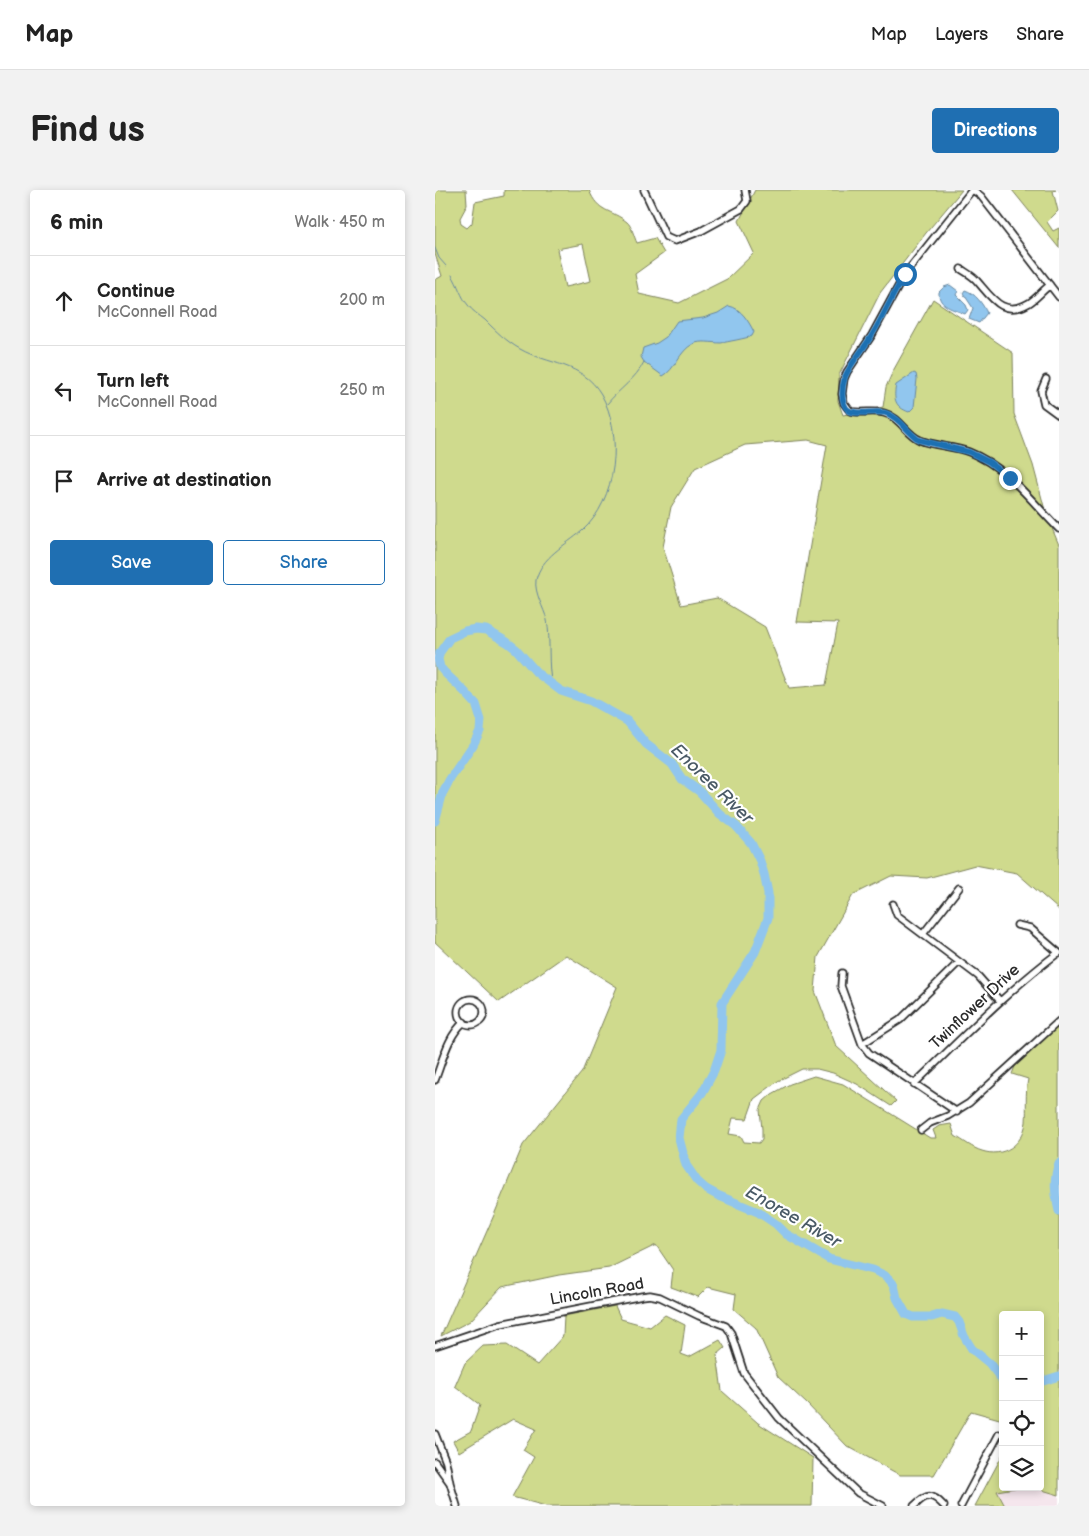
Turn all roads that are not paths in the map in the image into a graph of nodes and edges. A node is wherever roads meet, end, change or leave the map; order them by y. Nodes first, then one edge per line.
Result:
1 (644, 190) edge
2 (745, 190) edge
3 (972, 190) edge
4 (961, 269) dead end
5 (1049, 285) junction
6 (1059, 297) edge
7 (1046, 379) dead end
8 (1059, 415) edge
9 (1059, 529) edge
10 (959, 888) dead end
11 (893, 904) dead end
12 (1017, 925) dead end
13 (923, 934) junction
14 (1058, 953) edge
15 (959, 962) junction
16 (842, 973) dead end
17 (1000, 1001) junction
18 (1059, 1021) edge
19 (464, 1022) junction
20 (862, 1044) junction
21 (435, 1080) edge
22 (914, 1084) junction
23 (957, 1112) junction
24 (921, 1130) dead end
25 (435, 1346) edge
26 (435, 1434) edge
27 (999, 1434) dead end
28 (435, 1462) edge
29 (450, 1483) junction
30 (457, 1506) edge
31 (883, 1506) edge
32 (914, 1506) edge
33 (944, 1506) edge
34 (961, 1506) edge

1 - 2 street
3 - 5 street
3 - 9 street
4 - 5 street
5 - 6 street
7 - 8 street
10 - 13 street
11 - 13 street
12 - 14 street
13 - 15 street
14 - 17 street, Twinflower Drive
15 - 17 street
15 - 20 street
16 - 20 street
17 - 22 street, Twinflower Drive
18 - 23 street
19 - 19 street
19 - 21 street
20 - 22 street
22 - 23 street
23 - 24 street
25 - 31 street, Lincoln Road
26 - 29 street
27 - 34 street
28 - 29 street
29 - 30 street
32 - 33 street

